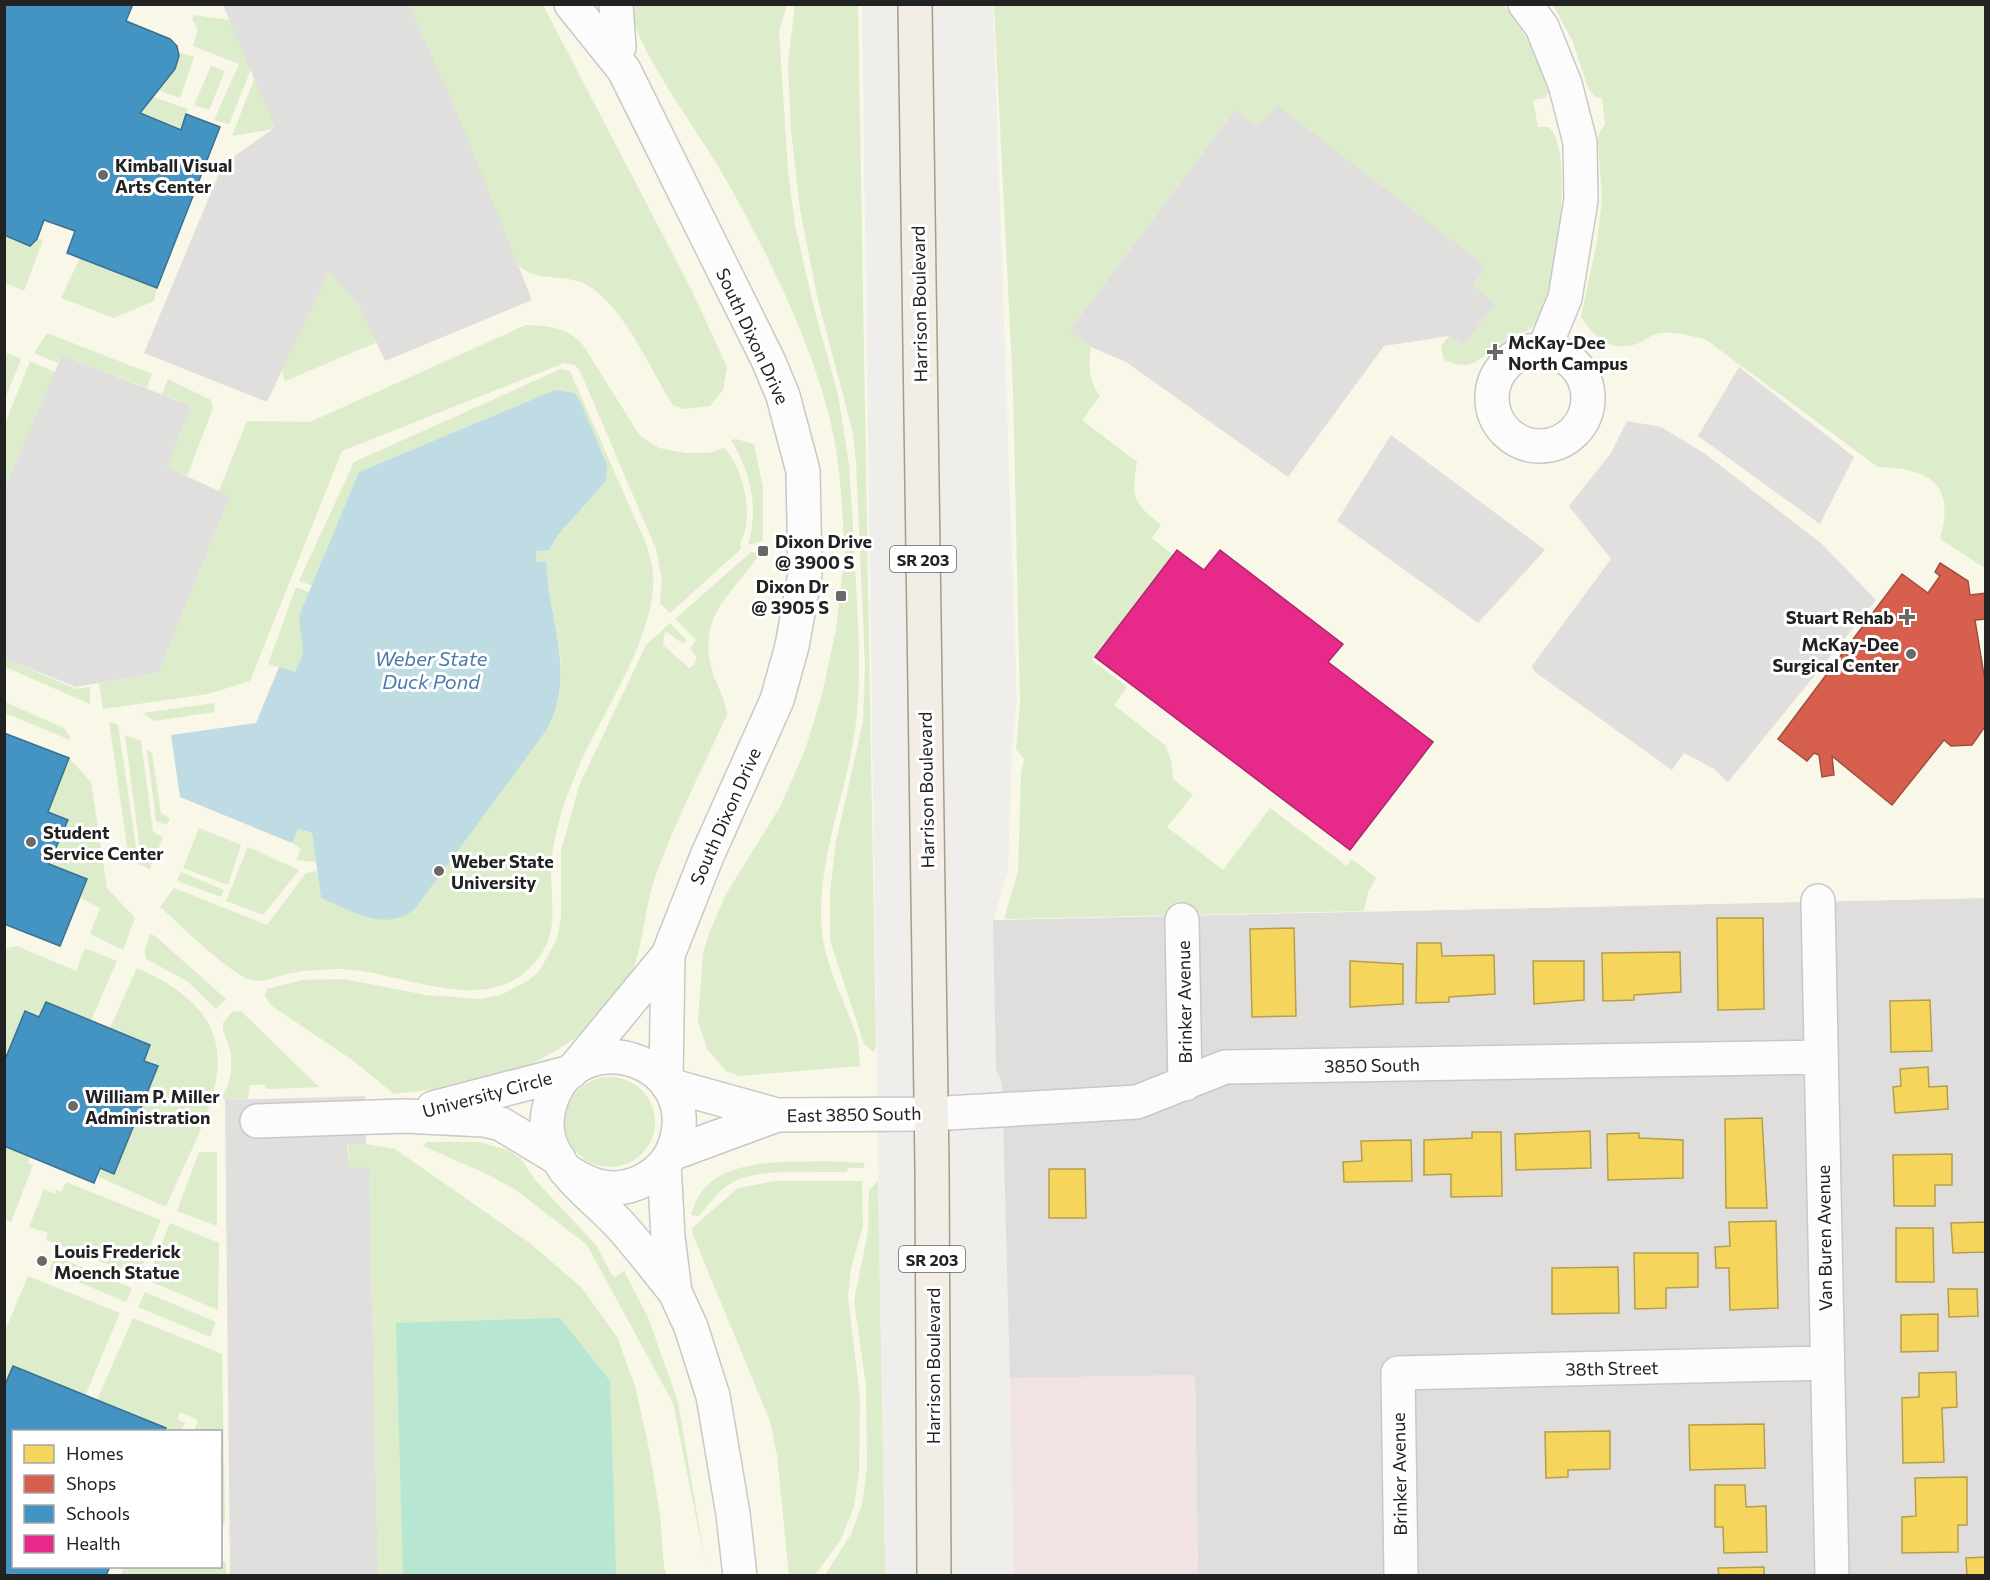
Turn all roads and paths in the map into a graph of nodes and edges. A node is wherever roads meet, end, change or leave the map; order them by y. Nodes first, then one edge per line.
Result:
1 (571, 4) edge
2 (602, 4) edge
3 (615, 4) edge
4 (915, 4) edge
5 (1526, 4) edge
6 (621, 59) junction
7 (1544, 350) dead end
8 (1818, 901) dead end
9 (1182, 920) dead end
10 (668, 955) junction
11 (1821, 1057) junction
12 (572, 1070) junction
13 (668, 1082) junction
14 (1185, 1084) junction
15 (930, 1114) junction
16 (777, 1115) junction
17 (404, 1116) junction
18 (257, 1121) dead end
19 (668, 1159) junction
20 (562, 1165) junction
21 (675, 1292) junction
22 (1826, 1363) junction
23 (1398, 1373) joint
24 (740, 1575) edge
25 (934, 1575) edge
26 (1401, 1575) edge
27 (1832, 1575) edge

1 - 6 street, South Dixon Drive
2 - 6 street, South Dixon Drive
3 - 6 street
4 - 15 main road, Harrison Boulevard / SR 203
5 - 7 street
6 - 10 street, South Dixon Drive
8 - 11 street, Van Buren Avenue
9 - 14 street, Brinker Avenue
10 - 12 street, South Dixon Drive
10 - 13 street, South Dixon Drive
11 - 14 street, 3850 South
11 - 22 street, Van Buren Avenue
12 - 13 street
12 - 17 street, University Circle
12 - 20 street
13 - 16 street, East 3850 South
13 - 19 street
14 - 15 street, 3850 South
15 - 16 street, East 3850 South
15 - 25 main road, Harrison Boulevard / SR 203
16 - 19 street, East 3850 South
17 - 18 street, University Circle
17 - 20 street, University Circle
19 - 20 street
19 - 21 street
20 - 21 street
21 - 24 street
22 - 23 street, 38th Street
22 - 27 street, Van Buren Avenue
23 - 26 street, Brinker Avenue

